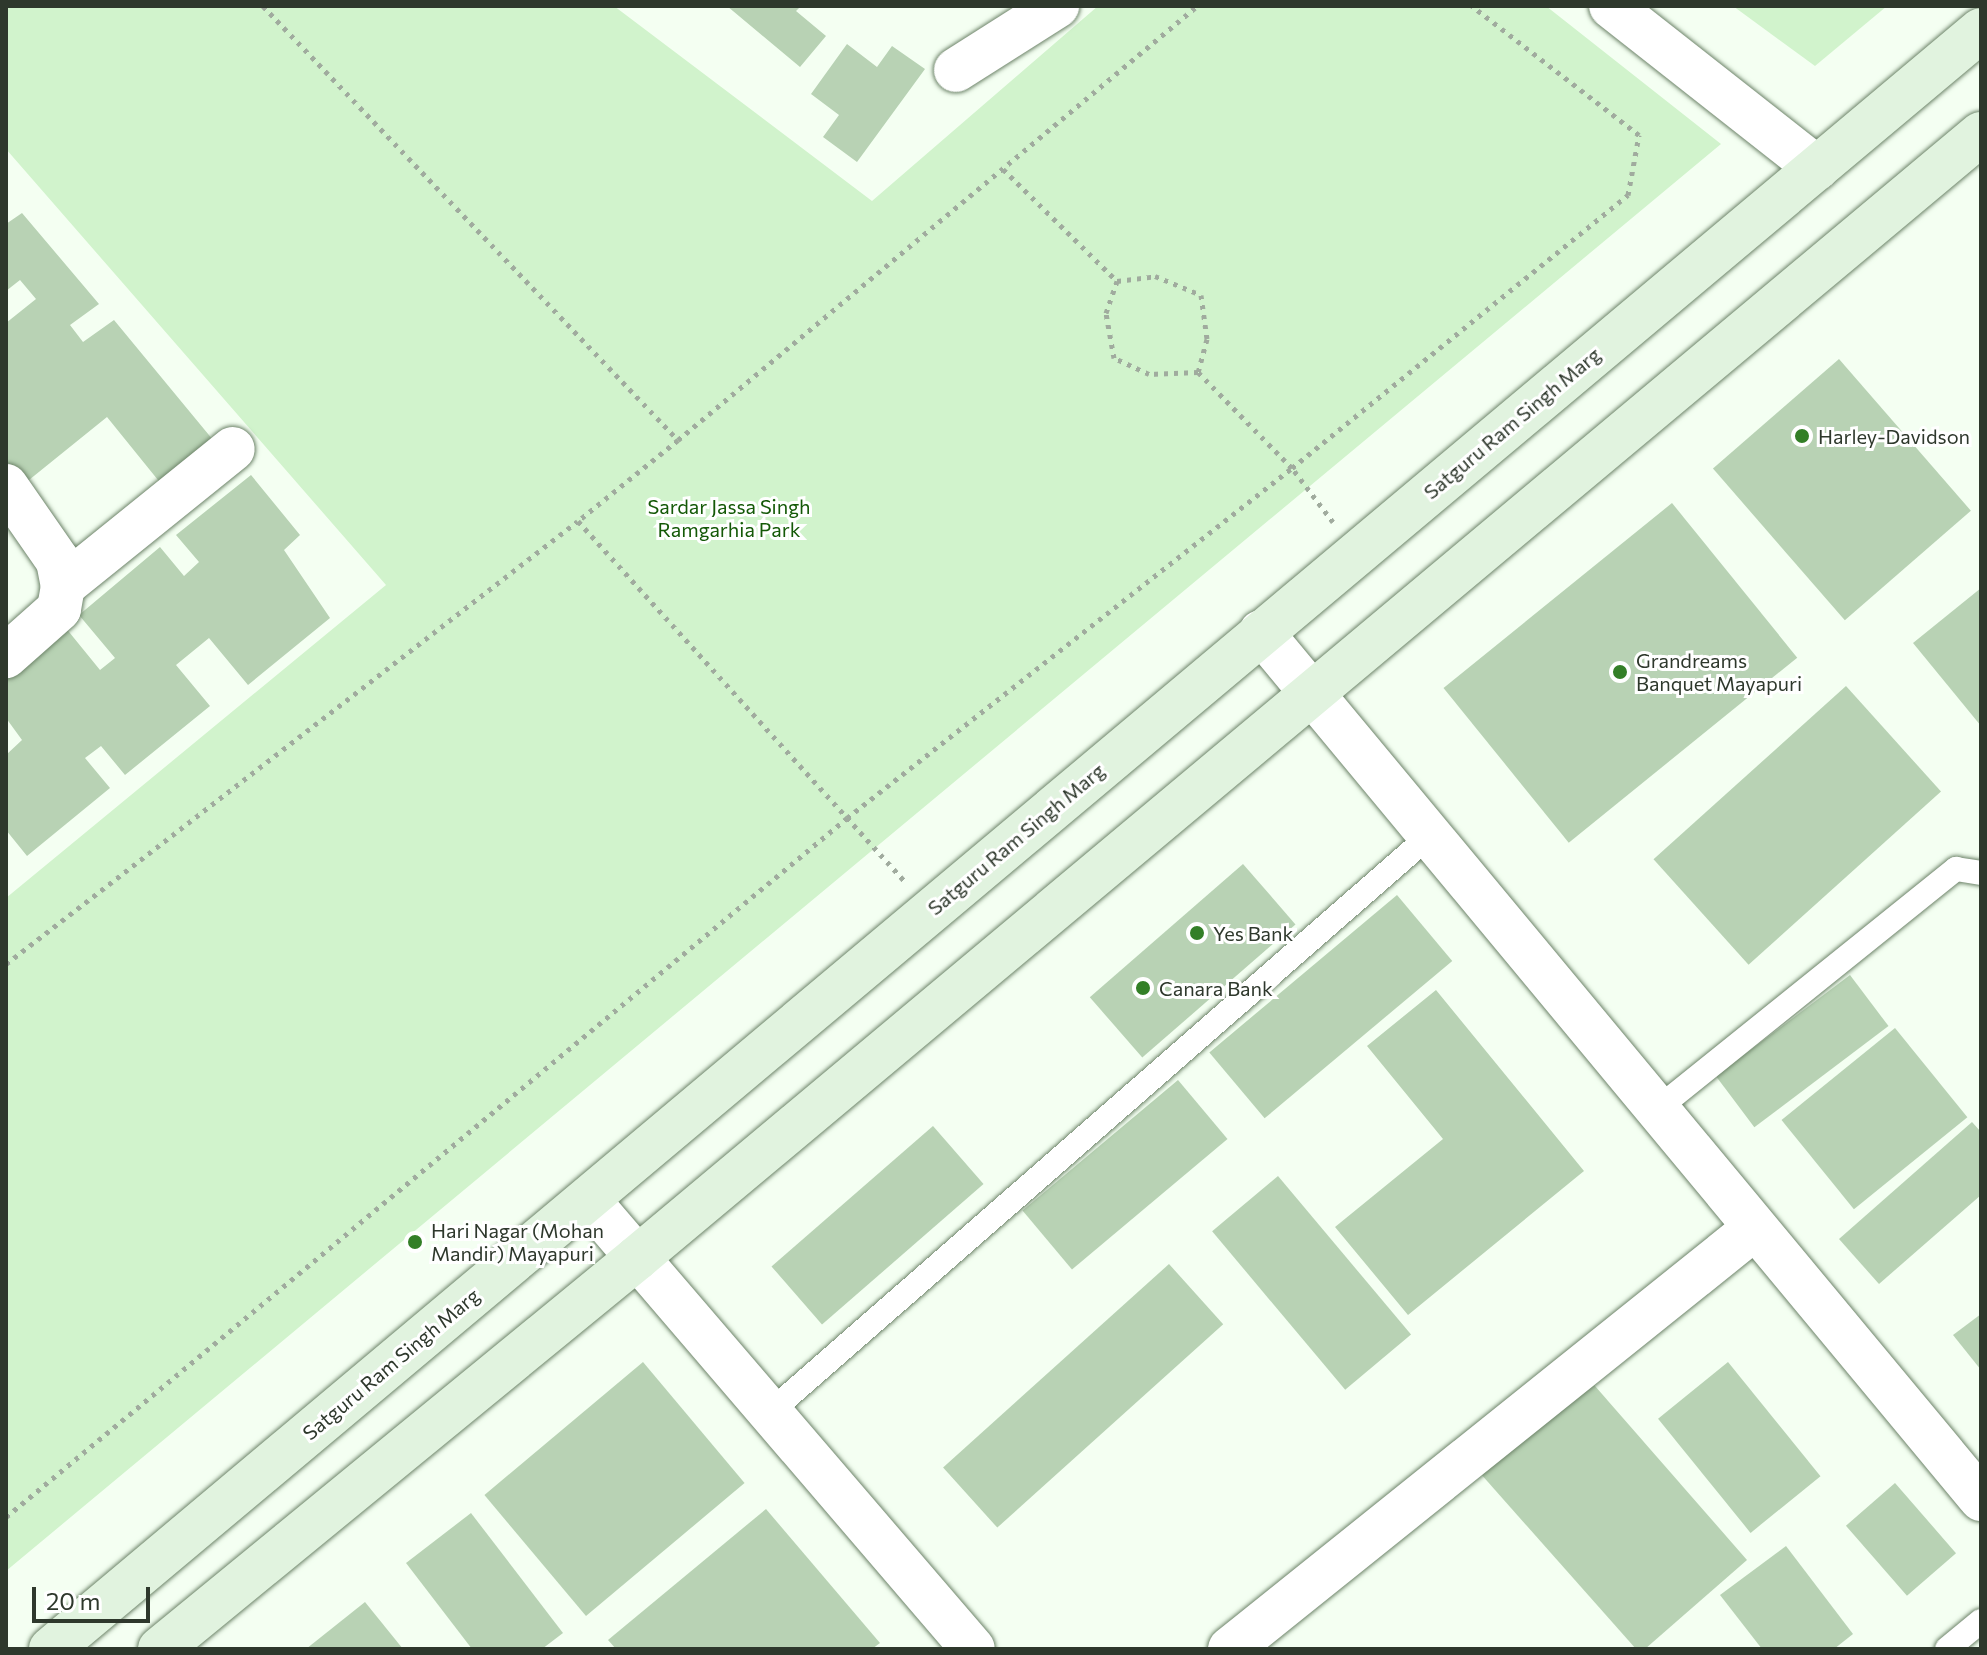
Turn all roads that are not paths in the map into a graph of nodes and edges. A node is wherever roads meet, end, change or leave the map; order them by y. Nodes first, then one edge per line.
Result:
1 (1057, 6) edge
2 (1611, 6) edge
3 (1981, 30) edge
4 (956, 70) dead end
5 (1981, 134) edge
6 (1817, 168) junction
7 (233, 449) dead end
8 (6, 486) edge
9 (63, 586) junction
10 (1261, 632) junction
11 (6, 656) edge
12 (1309, 693) junction
13 (1428, 837) junction
14 (1981, 873) edge
15 (1656, 1110) junction
16 (588, 1200) junction
17 (1755, 1228) junction
18 (637, 1258) junction
19 (770, 1412) junction
20 (1981, 1499) edge
21 (1981, 1621) edge
22 (51, 1649) edge
23 (160, 1649) edge
24 (973, 1649) edge
25 (1230, 1649) edge
26 (1947, 1649) edge

1 - 4 street
2 - 6 street
3 - 6 main road, Satguru Ram Singh Marg
5 - 12 main road
6 - 10 main road, Satguru Ram Singh Marg
7 - 9 street
8 - 9 street
9 - 11 street
10 - 12 street
10 - 16 main road, Satguru Ram Singh Marg
12 - 13 street
12 - 18 main road
13 - 15 street
13 - 19 lane
14 - 15 lane
15 - 17 street
16 - 18 street
16 - 22 main road, Satguru Ram Singh Marg
17 - 20 street
17 - 25 street
18 - 19 street
18 - 23 main road
19 - 24 street
21 - 26 lane

